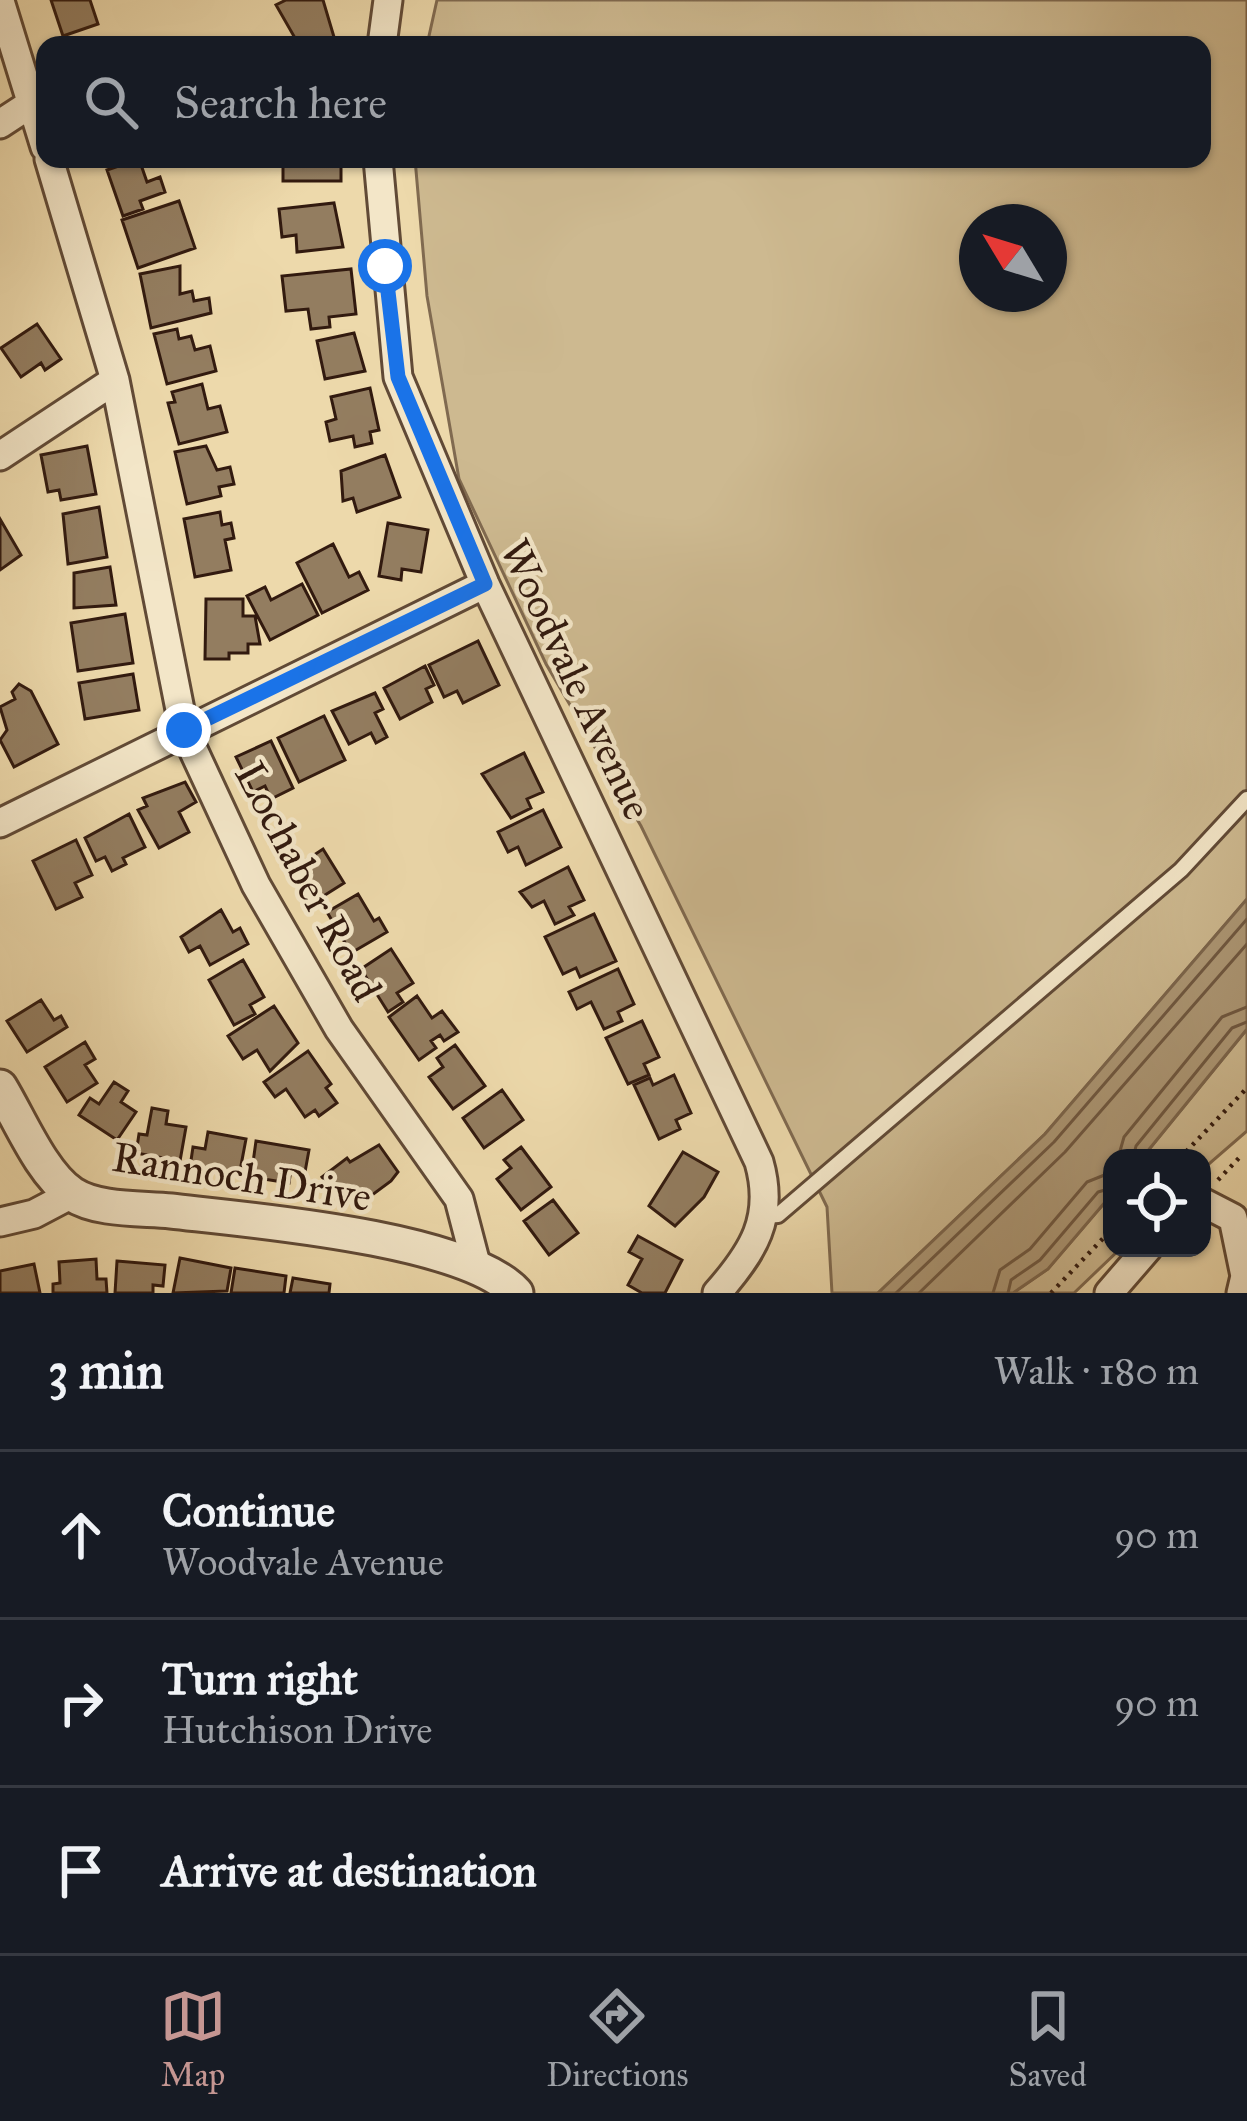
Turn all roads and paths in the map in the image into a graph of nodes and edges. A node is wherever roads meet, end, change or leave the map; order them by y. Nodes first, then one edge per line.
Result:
1 (367, 0) edge
2 (388, 0) edge
3 (0, 1) edge
4 (381, 36) edge
5 (384, 36) edge
6 (32, 103) junction
7 (36, 117) edge
8 (0, 124) edge
9 (52, 168) edge
10 (379, 168) edge
11 (115, 380) junction
12 (0, 456) edge
13 (485, 584) junction
14 (184, 730) junction
15 (1247, 799) edge
16 (0, 823) edge
17 (0, 1088) edge
18 (1247, 1088) edge
19 (1189, 1149) edge
20 (72, 1194) junction
21 (1211, 1206) edge
22 (765, 1216) junction
23 (0, 1222) edge
24 (1103, 1238) edge
25 (1140, 1257) edge
26 (476, 1264) junction
27 (516, 1293) edge
28 (717, 1293) edge
29 (1051, 1293) edge
30 (1109, 1293) edge
31 (1241, 1293) edge

1 - 4 street
2 - 5 street
3 - 6 street
6 - 7 street
6 - 8 street
9 - 11 street, Lochaber Road
10 - 13 street, Woodvale Avenue
11 - 12 street
11 - 14 street, Lochaber Road
13 - 14 street
13 - 22 street, Woodvale Avenue
14 - 16 street
14 - 26 street, Lochaber Road
15 - 22 lane
17 - 20 street, Rannoch Drive
18 - 19 path
20 - 23 street
20 - 26 street, Rannoch Drive
21 - 31 street
22 - 28 street
24 - 29 path
25 - 30 street
26 - 27 street, Rannoch Drive

